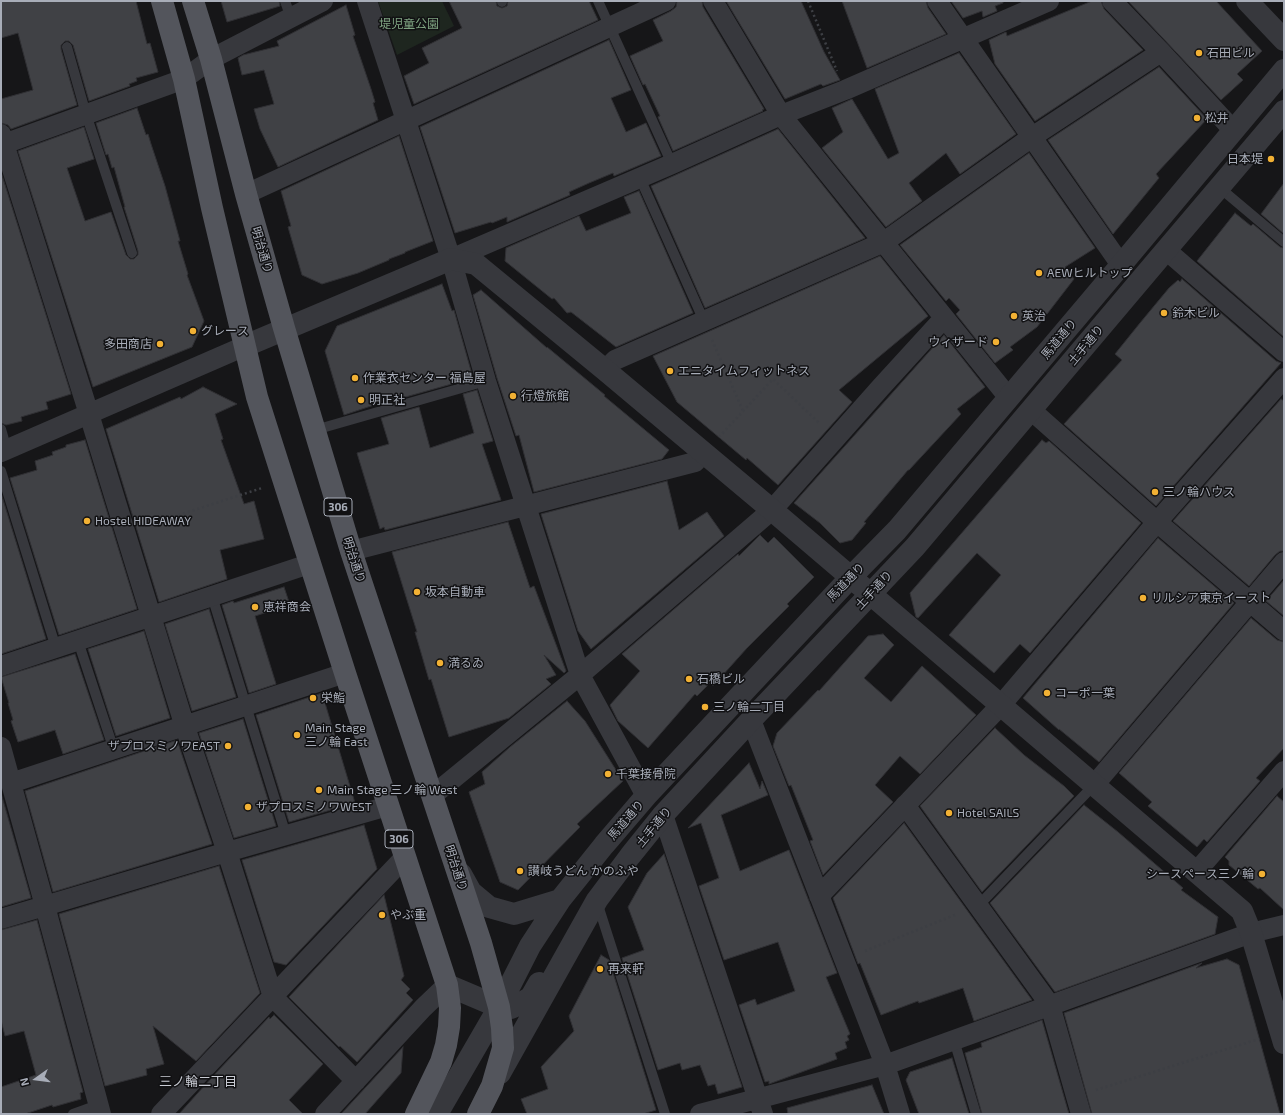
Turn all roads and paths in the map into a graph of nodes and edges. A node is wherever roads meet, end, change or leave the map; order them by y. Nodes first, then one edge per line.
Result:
1 (162, 1) edge
2 (193, 1) edge
3 (323, 1) edge
4 (367, 1) edge
5 (598, 1) edge
6 (666, 1) edge
7 (713, 1) edge
8 (808, 1) edge
9 (937, 1) edge
10 (1049, 1) edge
11 (1112, 1) edge
12 (1247, 1) edge
13 (288, 9) edge
14 (610, 27) junction
15 (963, 38) junction
16 (1284, 40) edge
17 (67, 47) dead end
18 (1161, 52) junction
19 (211, 58) junction
20 (1284, 70) edge
21 (184, 79) junction
22 (845, 90) junction
23 (1284, 112) edge
24 (86, 114) junction
25 (781, 115) junction
26 (405, 120) junction
27 (1234, 131) junction
28 (1032, 137) junction
29 (2, 141) edge
30 (672, 164) junction
31 (640, 178) junction
32 (1220, 188) junction
33 (246, 194) junction
34 (884, 242) junction
35 (1284, 242) edge
36 (1166, 250) junction
37 (132, 253) dead end
38 (451, 259) junction
39 (1121, 265) junction
40 (944, 318) junction
41 (704, 322) junction
42 (284, 328) junction
43 (245, 346) junction
44 (1284, 352) edge
45 (605, 370) junction
46 (1284, 378) edge
47 (486, 381) junction
48 (1009, 398) junction
49 (1031, 410) junction
50 (743, 411) junction
51 (89, 414) junction
52 (1, 429) edge
53 (314, 430) junction
54 (718, 438) dead end
55 (835, 439) junction
56 (4, 451) edge
57 (703, 453) junction
58 (1, 470) edge
59 (262, 488) dead end
60 (526, 507) junction
61 (772, 510) junction
62 (1157, 522) junction
63 (125, 532) junction
64 (351, 551) junction
65 (1284, 562) edge
66 (309, 564) junction
67 (850, 578) junction
68 (870, 594) junction
69 (212, 596) junction
70 (1249, 602) junction
71 (151, 616) junction
72 (1284, 631) edge
73 (78, 641) junction
74 (56, 648) junction
75 (1, 666) edge
76 (344, 673) junction
77 (580, 675) junction
78 (246, 705) junction
79 (1001, 705) junction
80 (751, 720) junction
81 (185, 727) junction
82 (1, 747) edge
83 (114, 750) junction
84 (1284, 771) edge
85 (11, 784) junction
86 (1094, 784) junction
87 (432, 796) junction
88 (646, 796) junction
89 (905, 805) junction
90 (388, 806) junction
91 (664, 815) junction
92 (286, 835) junction
93 (227, 852) junction
94 (451, 853) junction
95 (406, 858) junction
96 (1197, 871) junction
97 (819, 896) junction
98 (560, 900) junction
99 (597, 900) junction
100 (46, 906) junction
101 (978, 906) junction
102 (1, 920) edge
103 (1284, 925) edge
104 (1251, 933) junction
105 (844, 960) junction
106 (447, 985) junction
107 (273, 997) junction
108 (1050, 1005) junction
109 (499, 1007) junction
110 (1282, 1038) edge
111 (954, 1040) junction
112 (884, 1065) junction
113 (356, 1081) junction
114 (492, 1086) junction
115 (1078, 1105) edge
116 (760, 1106) edge
117 (100, 1110) edge
118 (73, 1114) edge
119 (161, 1114) edge
120 (325, 1114) edge
121 (416, 1114) edge
122 (437, 1114) edge
123 (478, 1114) edge
124 (665, 1114) edge
125 (700, 1114) edge
126 (900, 1114) edge
127 (976, 1114) edge

1 - 21 main road, 306
2 - 19 main road, 明治通り / 306
3 - 13 street
4 - 26 street
5 - 14 lane
6 - 14 street
7 - 25 street
8 - 22 path
9 - 15 street
10 - 15 street
11 - 18 street
12 - 16 street
13 - 19 street
14 - 26 street
14 - 30 lane
15 - 22 street
15 - 28 street
17 - 24 lane
18 - 27 street
18 - 28 street
19 - 21 street
19 - 33 main road, 明治通り / 306
20 - 27 street, 馬道通り
21 - 24 street
21 - 43 main road, 306
22 - 25 street
23 - 32 street, 土手通り
24 - 29 street
24 - 37 lane
25 - 30 street
25 - 34 street
26 - 33 street
26 - 38 street
27 - 39 street, 馬道通り
28 - 34 street
28 - 39 street
29 - 51 street
30 - 31 street
31 - 38 street
31 - 41 lane
32 - 35 lane
32 - 36 street, 土手通り
33 - 42 main road, 明治通り / 306
34 - 40 street
34 - 41 street
36 - 44 street
36 - 49 street, 土手通り
38 - 42 street
38 - 45 street
38 - 47 street
39 - 48 street, 馬道通り
40 - 48 street
40 - 55 street
41 - 45 street
41 - 50 path
42 - 43 street
42 - 53 main road, 明治通り / 306
43 - 51 street
43 - 66 main road, 306
45 - 57 street
46 - 62 street
47 - 53 lane
47 - 60 street
48 - 67 street, 馬道通り
49 - 62 street
49 - 68 street, 土手通り
50 - 54 path
50 - 55 path
51 - 56 street
51 - 63 street
52 - 56 lane
53 - 64 main road, 明治通り / 306
55 - 61 street
57 - 60 street
57 - 61 street
58 - 74 lane
59 - 63 path
60 - 64 street
60 - 77 street
61 - 67 street
61 - 77 street
62 - 70 street
62 - 79 street
63 - 71 street
64 - 87 main road, 明治通り / 306
65 - 70 street
66 - 69 street
66 - 76 main road, 306
67 - 68 street
67 - 88 street, 馬道通り
68 - 79 street
68 - 80 street, 土手通り
69 - 71 street
69 - 78 lane
70 - 72 street
70 - 86 street
71 - 73 street
71 - 81 street
73 - 74 street
73 - 83 lane
74 - 75 street
76 - 78 street
76 - 90 main road, 306
77 - 87 street
77 - 88 street
78 - 81 street
78 - 92 lane
79 - 86 street
79 - 89 street
80 - 91 street, 土手通り
80 - 97 street
81 - 83 street
81 - 93 street
82 - 85 street
83 - 85 street
84 - 96 street
85 - 100 street
86 - 96 street
86 - 101 lane
87 - 94 main road, 明治通り / 306
88 - 98 street, 馬道通り
89 - 97 street
89 - 101 street
90 - 92 street
90 - 95 main road, 306
91 - 99 street, 土手通り
91 - 116 street
92 - 93 street
93 - 100 street
93 - 107 street
94 - 98 street
94 - 109 main road, 明治通り / 306
95 - 106 main road, 306
95 - 107 street
96 - 104 street
97 - 105 street
98 - 109 street, 馬道通り
99 - 109 street
99 - 114 street, 土手通り
99 - 124 lane
100 - 102 street
100 - 117 street
101 - 105 path
101 - 108 street
103 - 104 street
104 - 108 street
104 - 110 street
105 - 112 street
106 - 109 street
106 - 113 street
106 - 121 main road, 306
107 - 113 street
107 - 119 street
108 - 111 street
108 - 115 street
109 - 114 main road, 明治通り / 306
109 - 122 street, 馬道通り
110 - 115 path
111 - 112 street
111 - 127 lane
112 - 116 street
112 - 126 street
113 - 120 street
114 - 123 main road, 明治通り / 306
116 - 125 street
117 - 118 lane

